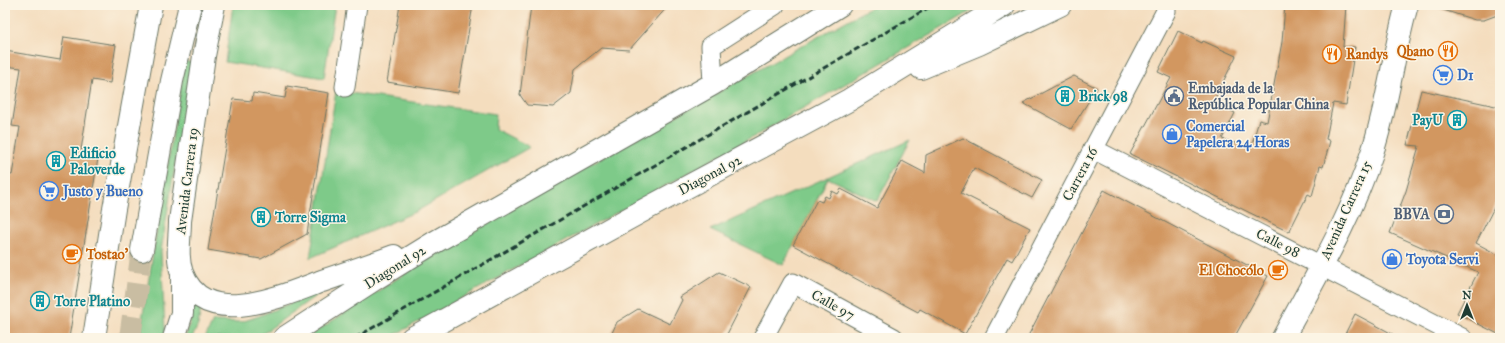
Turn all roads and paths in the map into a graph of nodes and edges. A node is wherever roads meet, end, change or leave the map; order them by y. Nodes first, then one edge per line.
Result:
1 (151, 5) edge
2 (190, 5) edge
3 (214, 5) edge
4 (357, 5) edge
5 (775, 5) edge
6 (840, 5) edge
7 (1004, 5) edge
8 (1060, 5) edge
9 (1407, 5) edge
10 (1166, 11) dead end
11 (713, 84) junction
12 (345, 87) dead end
13 (849, 100) junction
14 (1094, 149) junction
15 (435, 242) junction
16 (142, 250) tunnel mouth
17 (1321, 266) junction
18 (182, 273) junction
19 (472, 304) junction
20 (97, 331) edge
21 (174, 338) edge
22 (284, 338) edge
23 (412, 338) edge
24 (430, 338) edge
25 (762, 338) edge
26 (894, 338) edge
27 (994, 338) edge
28 (1283, 338) edge
29 (1462, 338) edge

1 - 20 main road
2 - 16 main road
3 - 18 main road, Avenida Carrera 19
4 - 12 street
5 - 11 street
6 - 11 main road, Diagonal 92
7 - 13 main road, Diagonal 92
8 - 13 main road
9 - 17 main road, Avenida Carrera 15
10 - 14 street, Carrera 16
11 - 15 main road, Diagonal 92
13 - 19 main road, Diagonal 92
14 - 17 street, Calle 98
14 - 27 street, Carrera 16
15 - 18 main road, Avenida Carrera 19
15 - 22 main road, Diagonal 92
17 - 28 main road, Avenida Carrera 15
17 - 29 street, Calle 98
18 - 21 main road
19 - 23 main road, Diagonal 92
19 - 24 main road
25 - 26 street, Calle 97

